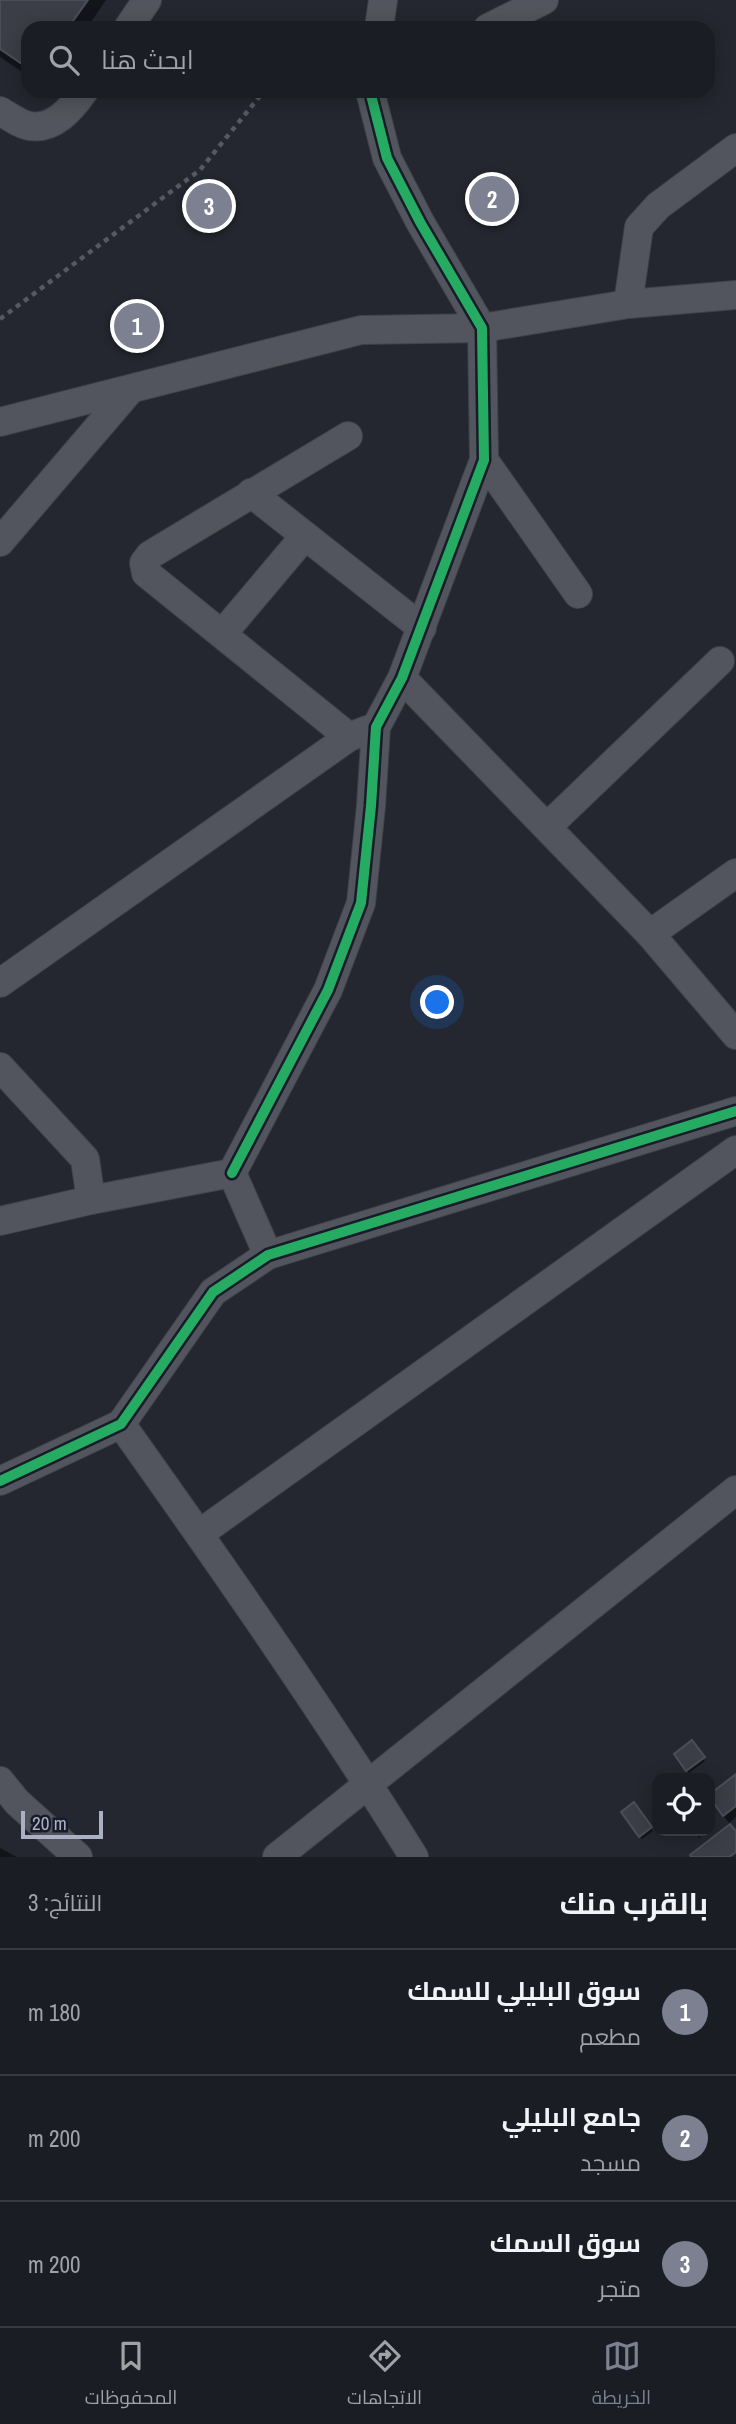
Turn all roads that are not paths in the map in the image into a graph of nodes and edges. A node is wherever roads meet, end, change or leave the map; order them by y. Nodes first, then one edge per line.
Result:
1 (147, 0) edge
2 (383, 0) edge
3 (544, 0) edge
4 (133, 21) edge
5 (380, 21) edge
6 (502, 21) edge
7 (78, 98) edge
8 (372, 98) edge
9 (0, 111) edge
10 (736, 148) edge
11 (736, 295) edge
12 (628, 304) junction
13 (482, 328) junction
14 (130, 390) junction
15 (0, 422) edge
16 (348, 436) dead end
17 (484, 460) junction
18 (251, 493) junction
19 (304, 537) junction
20 (0, 542) edge
21 (578, 594) dead end
22 (422, 628) junction
23 (223, 633) junction
24 (720, 661) dead end
25 (402, 678) junction
26 (376, 727) junction
27 (349, 737) junction
28 (547, 827) junction
29 (736, 873) edge
30 (650, 934) junction
31 (0, 983) edge
32 (736, 1035) edge
33 (0, 1067) edge
34 (736, 1111) edge
35 (736, 1150) edge
36 (232, 1173) junction
37 (91, 1200) junction
38 (0, 1221) edge
39 (268, 1255) junction
40 (121, 1424) junction
41 (0, 1480) edge
42 (736, 1490) edge
43 (199, 1534) junction
44 (368, 1782) junction
45 (6, 1801) edge
46 (78, 1857) edge
47 (277, 1857) edge
48 (414, 1857) edge

1 - 4 street
2 - 5 street
3 - 6 street
7 - 9 street
8 - 13 street
10 - 12 street
11 - 12 street
12 - 13 street
13 - 14 street
13 - 17 street
14 - 15 street
14 - 20 street
16 - 18 street
17 - 21 street
17 - 22 street
18 - 19 street
18 - 23 street
19 - 22 street
19 - 23 street
22 - 25 street
23 - 27 street
24 - 28 street
25 - 26 street
25 - 28 street
26 - 27 street
26 - 36 street
27 - 31 street
28 - 30 street
29 - 30 street
30 - 32 street
33 - 37 street
34 - 39 street
35 - 43 street
36 - 37 street
36 - 39 street
37 - 38 street
39 - 40 street
40 - 41 street
40 - 43 street
42 - 44 street
43 - 44 street
44 - 47 street
44 - 48 street
45 - 46 street

